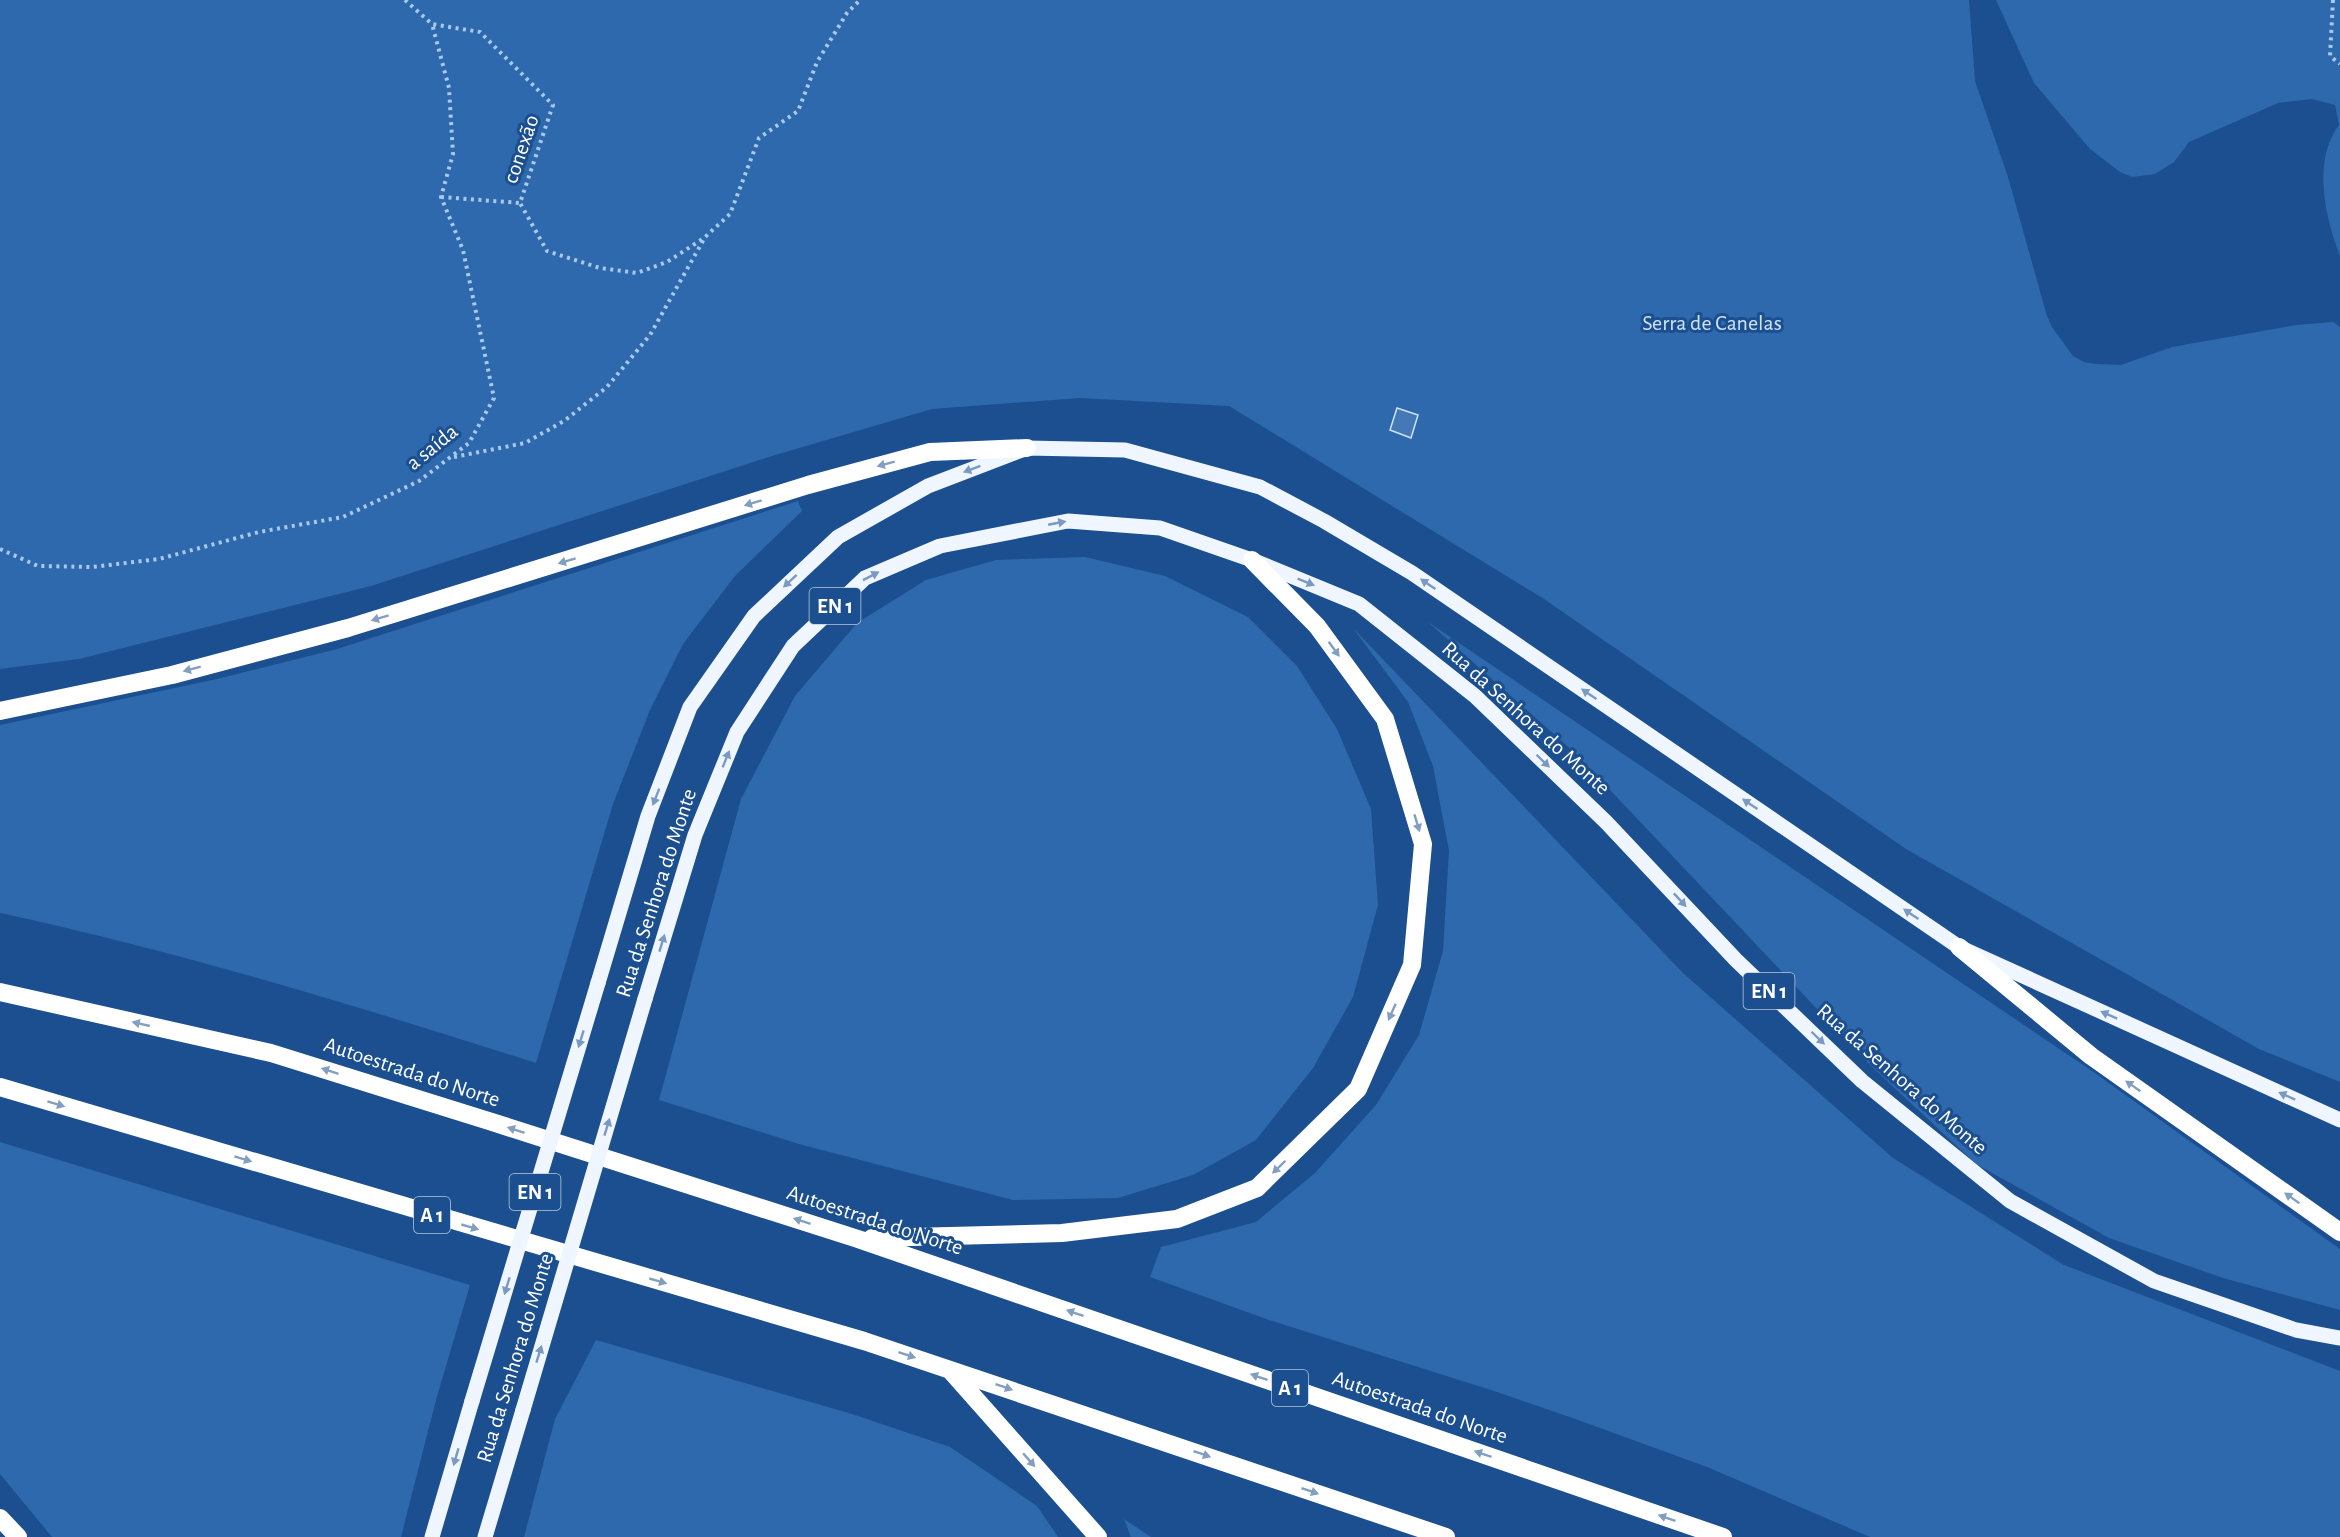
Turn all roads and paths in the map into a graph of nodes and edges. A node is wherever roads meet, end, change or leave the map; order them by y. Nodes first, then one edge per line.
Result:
1 (405, 0) edge
2 (860, 0) edge
3 (2334, 0) edge
4 (432, 24) junction
5 (2340, 64) edge
6 (441, 197) junction
7 (520, 203) junction
8 (704, 238) junction
9 (1027, 448) junction
10 (450, 457) junction
11 (0, 549) edge
12 (1252, 560) junction
13 (0, 711) edge
14 (1959, 947) junction
15 (0, 992) edge
16 (0, 1087) edge
17 (2340, 1120) edge
18 (2340, 1232) edge
19 (858, 1239) junction
20 (2340, 1338) edge
21 (949, 1368) junction
22 (0, 1518) edge
23 (18, 1537) edge
24 (432, 1537) edge
25 (486, 1537) edge
26 (1098, 1537) edge
27 (1446, 1537) edge
28 (1722, 1537) edge

1 - 4 path
2 - 8 path
3 - 5 path
4 - 6 path
4 - 7 path, conexão
6 - 7 path
6 - 10 path, a saída
7 - 8 path, conexão
8 - 10 path
9 -> 13 highway
14 -> 9 main road, Rua da Senhora do Monte / EN 1
9 -> 24 main road, Rua da Senhora do Monte / EN 1, bridge
10 - 11 path, a saída
12 -> 19 highway
12 -> 20 main road, Rua da Senhora do Monte / EN 1
25 -> 12 main road, Rua da Senhora do Monte / EN 1, bridge
17 -> 14 main road, Rua da Senhora do Monte / EN 1
18 -> 14 highway
19 -> 15 highway, Autoestrada do Norte / A 1
16 -> 21 highway, A 1
28 -> 19 highway, Autoestrada do Norte / A 1
21 -> 26 highway
21 -> 27 highway, A 1
22 - 23 highway

